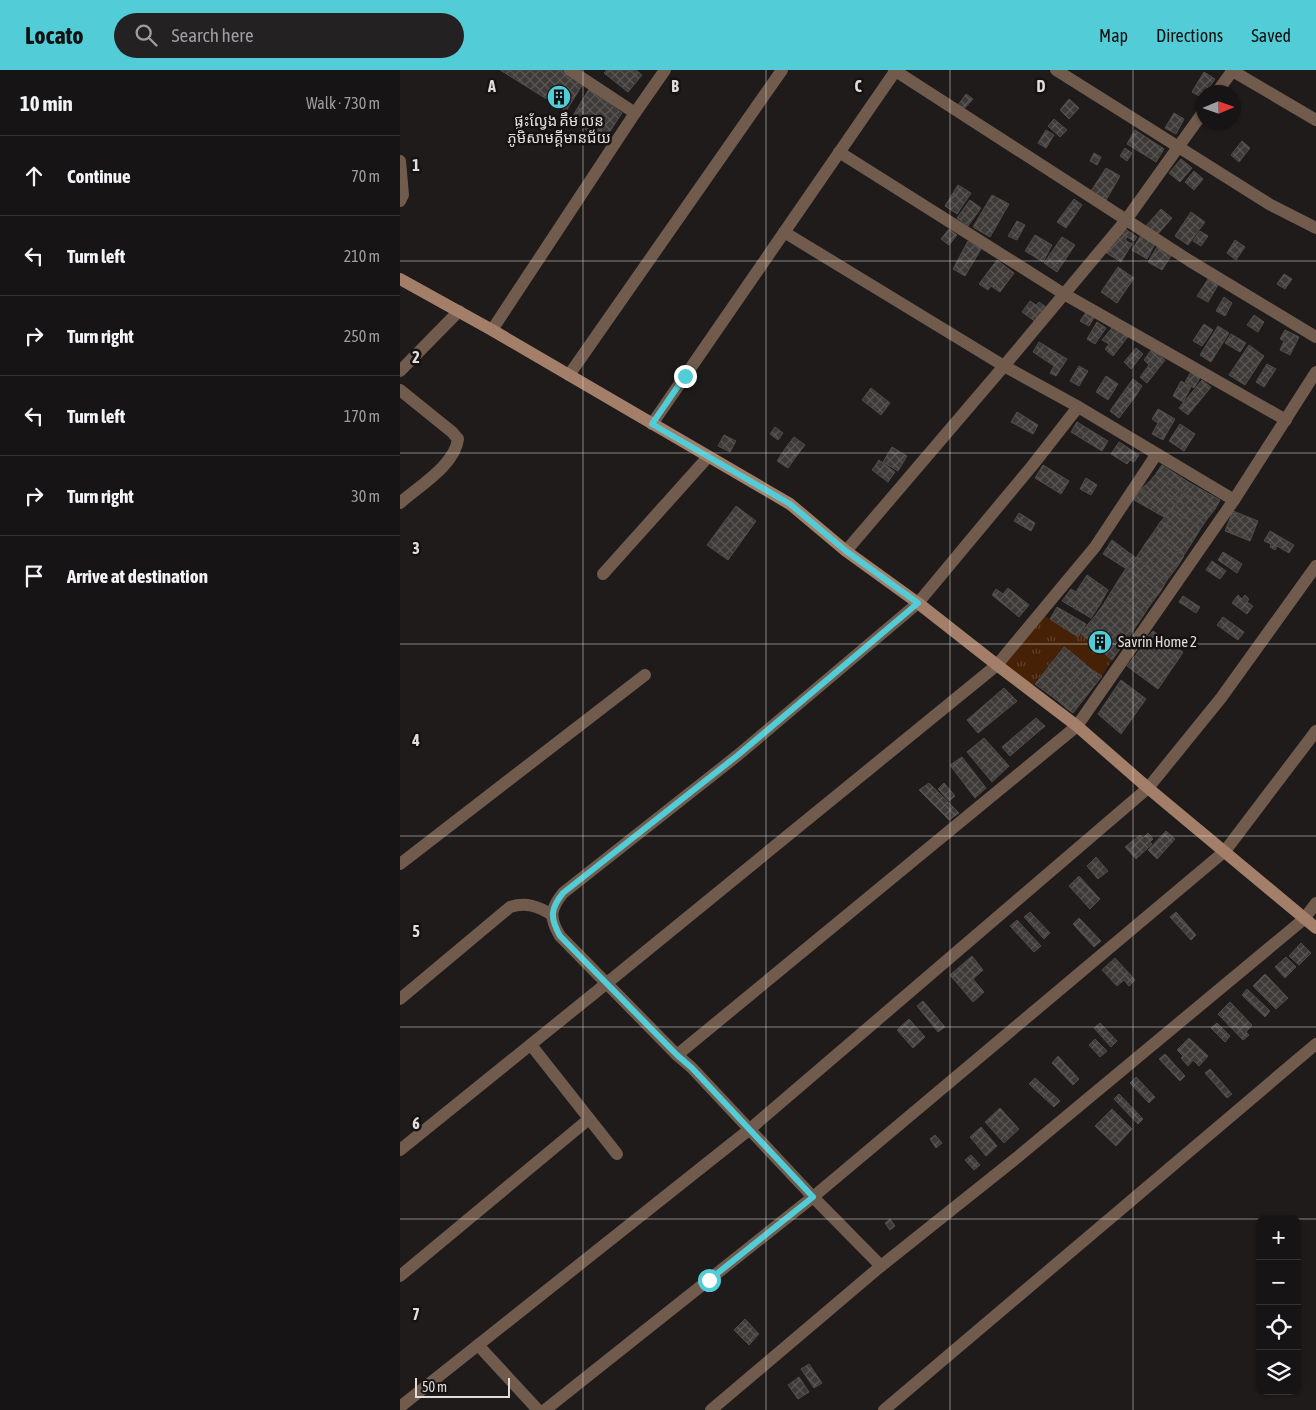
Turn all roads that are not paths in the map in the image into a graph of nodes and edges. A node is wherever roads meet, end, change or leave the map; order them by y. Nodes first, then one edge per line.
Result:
1 (570, 70) edge
2 (665, 70) edge
3 (782, 70) edge
4 (895, 70) edge
5 (1056, 70) edge
6 (1232, 70) edge
7 (1222, 85) edge
8 (635, 113) junction
9 (1316, 120) edge
10 (1196, 122) edge
11 (1178, 146) junction
12 (839, 152) junction
13 (400, 161) edge
14 (400, 201) edge
15 (1126, 220) junction
16 (1316, 228) edge
17 (784, 232) junction
18 (400, 279) edge
19 (1064, 294) junction
20 (459, 311) junction
21 (492, 330) junction
22 (1316, 337) edge
23 (1004, 366) junction
24 (400, 371) edge
25 (1316, 372) edge
26 (570, 375) junction
27 (400, 390) edge
28 (1078, 407) junction
29 (1286, 420) junction
30 (652, 424) junction
31 (1156, 454) junction
32 (708, 457) junction
33 (1234, 500) junction
34 (400, 503) edge
35 (846, 551) junction
36 (1316, 566) edge
37 (603, 574) dead end
38 (918, 603) junction
39 (997, 665) junction
40 (645, 675) dead end
41 (1077, 726) junction
42 (1316, 731) edge
43 (1148, 788) junction
44 (1225, 852) junction
45 (400, 864) edge
46 (1316, 903) edge
47 (552, 915) junction
48 (1304, 920) junction
49 (1316, 928) edge
50 (607, 983) junction
51 (400, 999) edge
52 (1316, 1044) edge
53 (531, 1045) junction
54 (677, 1055) junction
55 (589, 1119) junction
56 (750, 1130) junction
57 (400, 1150) edge
58 (617, 1154) dead end
59 (813, 1197) junction
60 (881, 1266) junction
61 (400, 1276) edge
62 (478, 1345) junction
63 (400, 1407) edge
64 (538, 1410) edge
65 (545, 1410) edge
66 (711, 1410) edge
67 (884, 1410) edge

1 - 8 street
2 - 8 street
3 - 26 street
4 - 12 street
4 - 15 street
5 - 11 street
6 - 7 street
6 - 9 street
8 - 21 street
10 - 11 street
11 - 15 street
11 - 16 street
12 - 17 street
12 - 19 street
13 - 14 street
15 - 19 street
15 - 22 street
17 - 23 street
17 - 30 street
18 - 20 street
19 - 23 street
19 - 29 street
20 - 21 street
20 - 24 street
21 - 26 street
23 - 28 street
23 - 35 street
25 - 29 street
26 - 30 street
27 - 34 street
28 - 31 street
28 - 38 street
29 - 33 street
30 - 32 street
31 - 33 street
31 - 39 street
32 - 35 street
32 - 37 street
33 - 41 street
35 - 38 street
36 - 43 street
38 - 39 street
38 - 47 street
39 - 41 street
39 - 50 street
40 - 45 street
41 - 43 street
41 - 54 street
42 - 44 street
43 - 44 street
43 - 56 street
44 - 48 street
44 - 59 street
46 - 48 street
47 - 50 street
47 - 51 street
48 - 49 street
48 - 60 street
50 - 53 street
50 - 54 street
52 - 67 street
53 - 55 street
53 - 57 street
54 - 56 street
55 - 58 street
55 - 61 street
56 - 59 street
56 - 62 street
59 - 60 street
59 - 65 street
60 - 66 street
62 - 63 street
62 - 64 street

